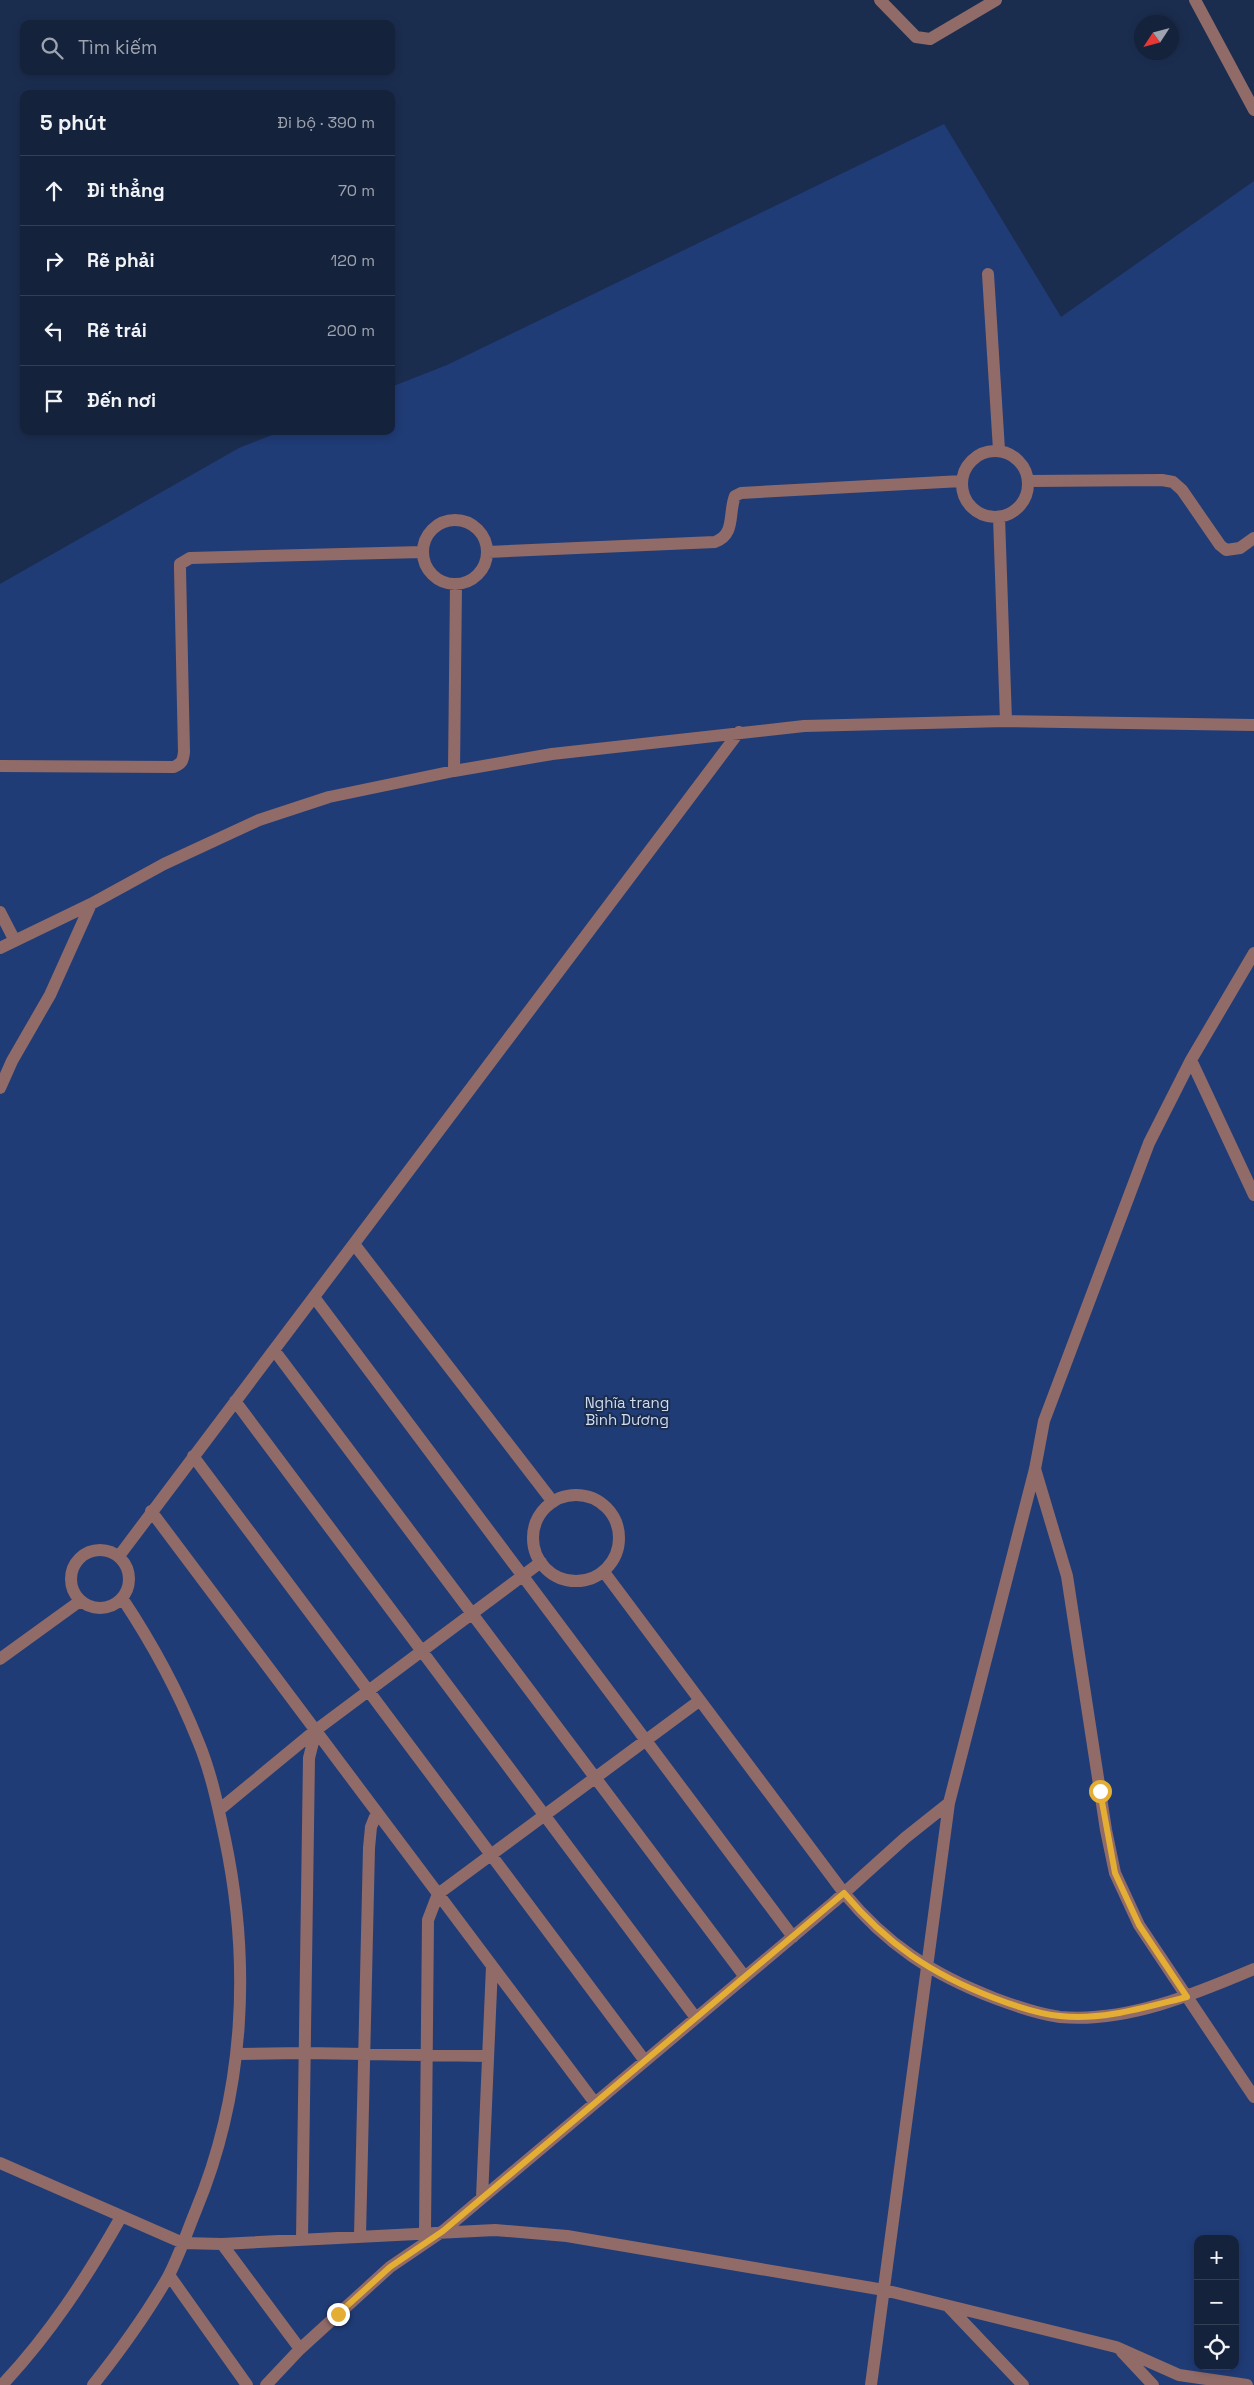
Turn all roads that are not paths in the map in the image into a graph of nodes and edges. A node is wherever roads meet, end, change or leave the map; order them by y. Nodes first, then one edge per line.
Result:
1 (880, 0) edge
2 (996, 0) edge
3 (1195, 0) edge
4 (1254, 110) edge
5 (988, 274) dead end
6 (999, 450) junction
7 (1028, 481) junction
8 (962, 482) junction
9 (999, 517) junction
10 (1254, 538) edge
11 (422, 552) junction
12 (488, 552) junction
13 (456, 584) junction
14 (1006, 721) junction
15 (1254, 725) edge
16 (740, 732) junction
17 (0, 766) edge
18 (454, 771) junction
19 (91, 904) junction
20 (0, 912) edge
21 (15, 941) junction
22 (0, 948) edge
23 (1254, 953) edge
24 (1191, 1060) junction
25 (0, 1088) edge
26 (1254, 1195) edge
27 (354, 1244) junction
28 (314, 1297) junction
29 (274, 1350) junction
30 (235, 1400) junction
31 (193, 1456) junction
32 (1035, 1469) junction
33 (553, 1502) junction
34 (151, 1511) junction
35 (119, 1556) junction
36 (541, 1562) junction
37 (604, 1572) junction
38 (522, 1576) junction
39 (122, 1598) junction
40 (80, 1601) junction
41 (471, 1614) junction
42 (422, 1651) junction
43 (0, 1659) edge
44 (368, 1690) junction
45 (699, 1701) junction
46 (316, 1730) junction
47 (645, 1740) junction
48 (594, 1778) junction
49 (949, 1803) junction
50 (219, 1810) junction
51 (377, 1812) junction
52 (545, 1815) junction
53 (491, 1854) junction
54 (844, 1893) junction
55 (438, 1894) junction
56 (792, 1937) junction
57 (492, 1966) junction
58 (926, 1966) junction
59 (1254, 1969) edge
60 (745, 1977) junction
61 (1187, 1997) junction
62 (696, 2018) junction
63 (304, 2053) junction
64 (238, 2054) junction
65 (364, 2055) junction
66 (427, 2056) junction
67 (488, 2056) junction
68 (645, 2061) junction
69 (1254, 2097) edge
70 (595, 2103) junction
71 (0, 2163) edge
72 (482, 2198) junction
73 (122, 2217) junction
74 (443, 2231) junction
75 (425, 2232) junction
76 (360, 2236) junction
77 (302, 2240) junction
78 (183, 2243) junction
79 (222, 2244) junction
80 (169, 2275) junction
81 (884, 2290) junction
82 (948, 2306) junction
83 (1116, 2347) junction
84 (300, 2350) junction
85 (2, 2385) edge
86 (93, 2385) edge
87 (247, 2385) edge
88 (266, 2385) edge
89 (871, 2385) edge
90 (1023, 2385) edge
91 (1153, 2385) edge
92 (1246, 2385) edge

1 - 2 lane
3 - 4 lane
5 - 6 lane
6 - 7 lane
6 - 8 lane
7 - 9 lane
7 - 10 lane
8 - 9 lane
8 - 12 lane
9 - 14 lane
11 - 12 lane
11 - 13 lane
11 - 17 lane
12 - 13 lane
13 - 18 lane
14 - 15 lane
14 - 16 lane
16 - 18 lane
16 - 27 lane
18 - 19 lane
19 - 21 lane
19 - 25 lane
20 - 21 lane
21 - 22 lane
23 - 24 lane
24 - 26 lane
24 - 32 lane
27 - 28 lane
27 - 33 lane
28 - 29 lane
28 - 38 lane
29 - 30 lane
29 - 41 lane
30 - 31 lane
30 - 42 lane
31 - 34 lane
31 - 44 lane
32 - 49 lane
32 - 61 lane
33 - 36 lane
33 - 37 lane
34 - 35 lane
34 - 46 lane
35 - 39 lane
35 - 40 lane
36 - 37 lane
36 - 38 lane
37 - 45 lane
38 - 41 lane
38 - 47 lane
39 - 40 lane
39 - 50 lane
40 - 43 lane
41 - 42 lane
41 - 48 lane
42 - 44 lane
42 - 52 lane
44 - 46 lane
44 - 53 lane
45 - 47 lane
45 - 54 lane
46 - 50 lane
46 - 51 lane
46 - 63 lane
47 - 48 lane
47 - 56 lane
48 - 52 lane
48 - 60 lane
49 - 54 lane
49 - 58 lane
50 - 64 lane
51 - 55 lane
51 - 65 lane
52 - 53 lane
52 - 62 lane
53 - 55 lane
53 - 68 lane
54 - 56 lane
54 - 58 lane
55 - 57 lane
55 - 66 lane
56 - 60 lane
57 - 67 lane
57 - 70 lane
58 - 61 lane
58 - 81 lane
59 - 61 lane
60 - 62 lane
61 - 69 lane
62 - 68 lane
63 - 64 lane
63 - 65 lane
63 - 77 lane
64 - 78 lane
65 - 66 lane
65 - 76 lane
66 - 67 lane
66 - 75 lane
67 - 72 lane
68 - 70 lane
70 - 72 lane
71 - 73 lane
72 - 74 lane
73 - 78 lane
73 - 85 lane
74 - 75 lane
74 - 81 lane
74 - 84 lane
75 - 76 lane
76 - 77 lane
77 - 79 lane
78 - 79 lane
78 - 80 lane
79 - 84 lane
80 - 86 lane
80 - 87 lane
81 - 82 lane
81 - 89 lane
82 - 83 lane
82 - 90 lane
83 - 91 lane
83 - 92 lane
84 - 88 lane

